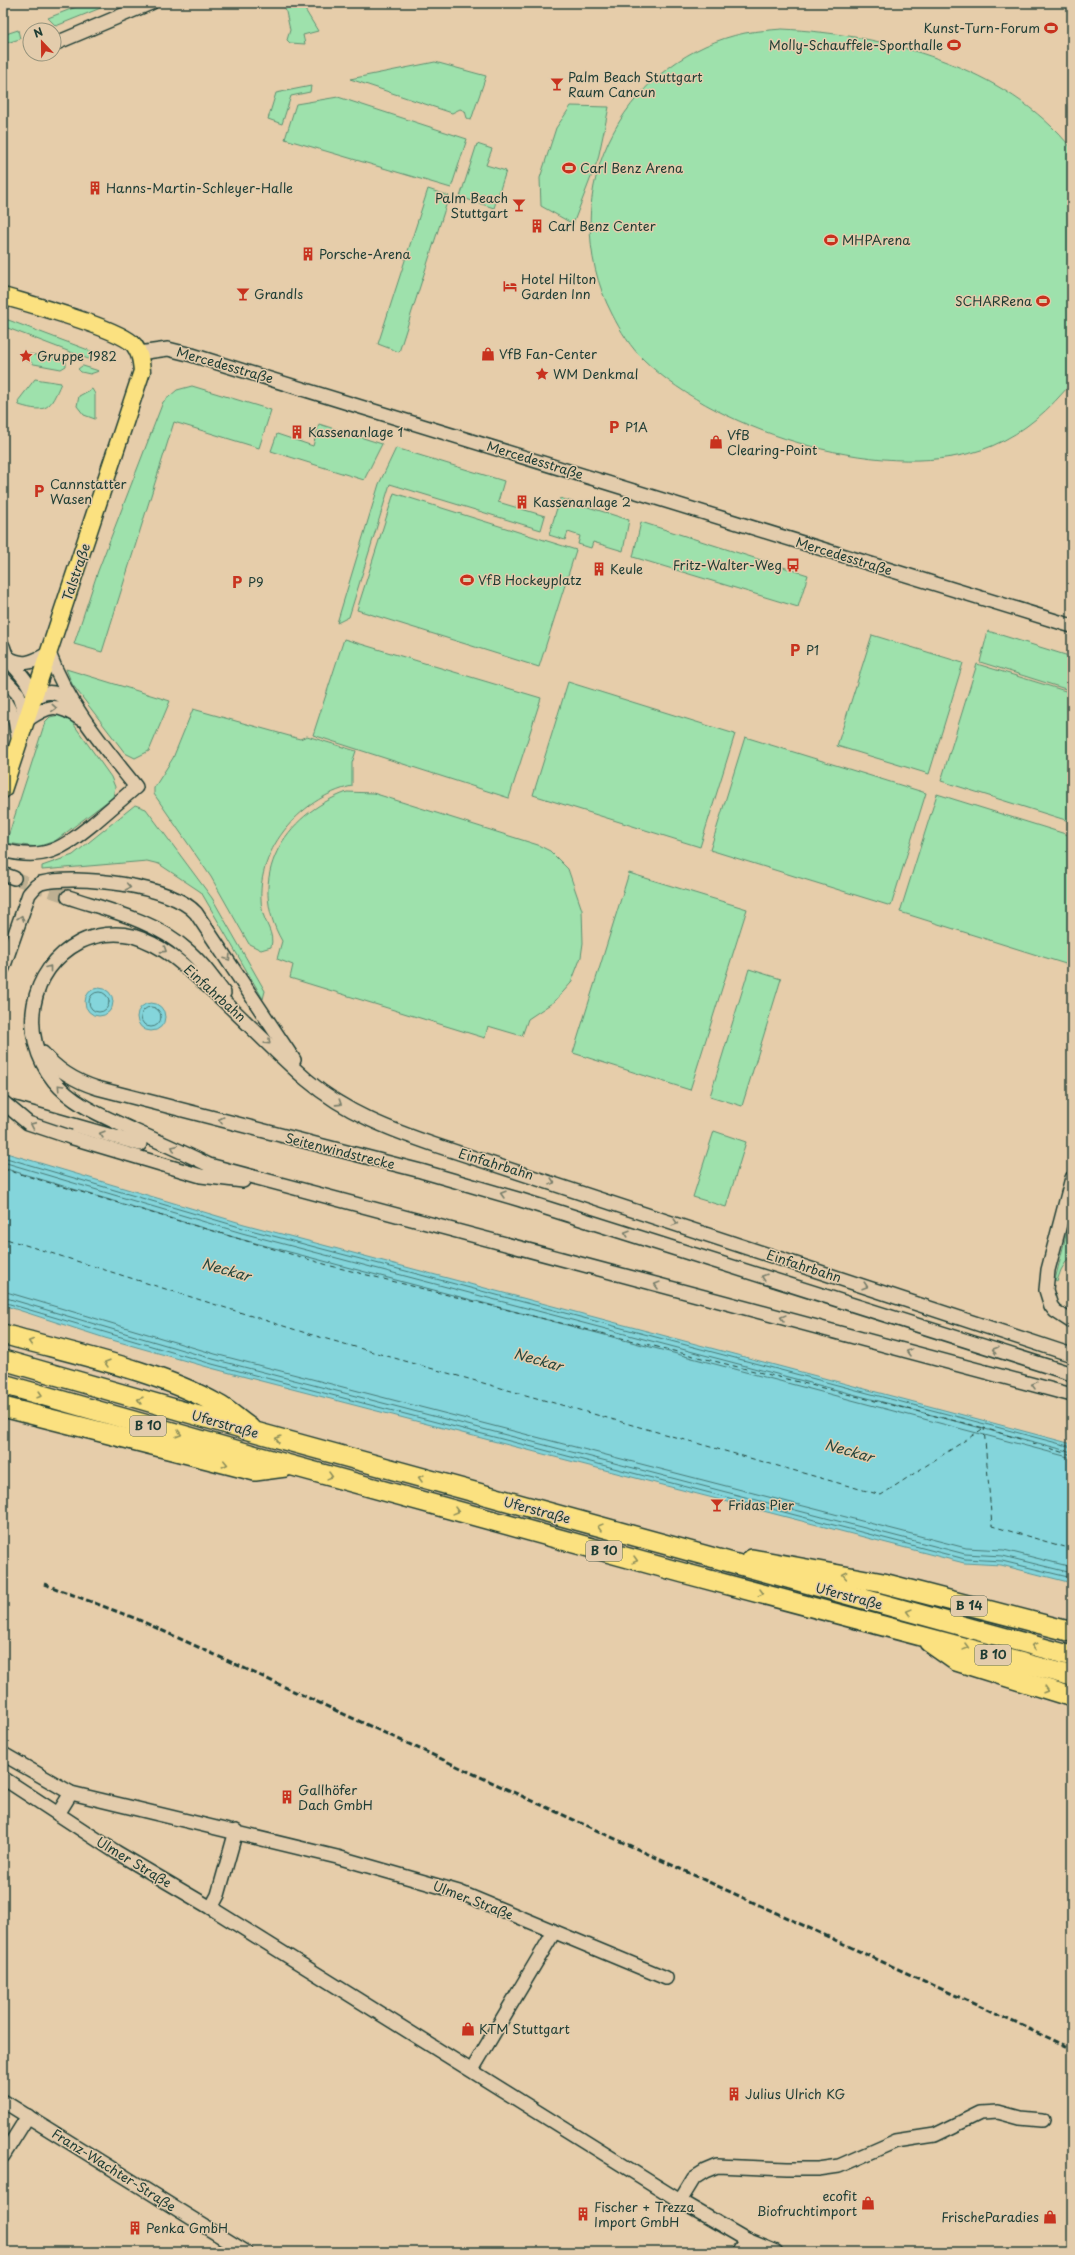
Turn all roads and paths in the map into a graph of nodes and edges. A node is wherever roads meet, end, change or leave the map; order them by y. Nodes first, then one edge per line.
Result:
1 (151, 3) edge
2 (62, 41) edge
3 (3, 296) edge
4 (139, 353) junction
5 (1072, 626) edge
6 (5, 652) edge
7 (49, 653) junction
8 (3, 678) edge
9 (3, 698) edge
10 (34, 698) junction
11 (72, 702) junction
12 (27, 720) junction
13 (83, 720) junction
14 (19, 742) junction
15 (3, 790) edge
16 (3, 850) edge
17 (68, 897) tunnel mouth
18 (3, 968) edge
19 (241, 1015) junction
20 (34, 1039) junction
21 (307, 1080) junction
22 (3, 1103) edge
23 (140, 1144) dead end
24 (421, 1171) joint
25 (1072, 1178) edge
26 (277, 1184) junction
27 (1072, 1322) edge
28 (3, 1334) edge
29 (1072, 1355) edge
30 (3, 1360) edge
31 (1072, 1374) edge
32 (3, 1384) edge
33 (1072, 1395) edge
34 (3, 1407) edge
35 (259, 1433) junction
36 (293, 1466) junction
37 (692, 1552) junction
38 (1063, 1631) edge
39 (915, 1633) junction
40 (1072, 1656) edge
41 (1072, 1676) edge
42 (1072, 1697) edge
43 (3, 1754) edge
44 (3, 1778) edge
45 (72, 1793) junction
46 (58, 1814) junction
47 (236, 1831) junction
48 (211, 1908) junction
49 (554, 1932) junction
50 (666, 1978) dead end
51 (472, 2070) junction
52 (3, 2101) edge
53 (28, 2116) junction
54 (1042, 2120) dead end
55 (3, 2156) edge
56 (680, 2201) junction
57 (747, 2240) junction
58 (246, 2252) edge
59 (739, 2252) edge
60 (776, 2252) edge

1 - 2 street
3 - 4 main road
4 - 5 street, Mercedesstraße
4 - 7 main road, Talstraße
6 - 7 street
6 - 10 street
7 - 10 main road, Talstraße
7 - 11 street
8 - 12 street
9 - 14 street
10 - 11 street
10 - 12 main road, Talstraße
11 - 13 street
12 -> 13 street
12 - 14 main road, Talstraße
13 - 16 street
14 - 15 main road, Talstraße
17 - 19 street
18 -> 21 street
20 -> 19 street, Einfahrbahn
19 -> 21 street, Einfahrbahn
24 -> 20 street, Seitenwindstrecke
26 -> 20 street, Einfahrbahn
21 -> 29 street, Einfahrbahn
23 -> 22 street
26 -> 22 street, bridge
31 -> 24 street, Einfahrbahn
25 - 27 street
33 -> 26 street, Einfahrbahn
35 -> 28 highway, B 10
35 -> 30 highway, Uferstraße / B 10
32 -> 36 highway, Uferstraße / B 10
34 -> 36 highway, B 10
37 -> 35 highway, Uferstraße / B 10
36 -> 39 highway, Uferstraße / B 10
38 -> 37 highway, B 14
40 -> 37 highway, Uferstraße / B 10
39 -> 41 highway, Uferstraße / B 10
39 -> 42 highway
43 - 45 street, Ulmer Straße
44 - 46 street, Ulmer Straße
45 - 46 street
45 - 47 street, Ulmer Straße
46 - 48 street, Ulmer Straße
47 - 48 street
47 - 49 street, Ulmer Straße
48 - 51 street, Ulmer Straße
49 - 50 street, Ulmer Straße
49 - 51 street
51 - 56 street, Ulmer Straße
52 - 53 street, Franz-Wachter-Straße
53 - 55 street
53 - 58 street, Franz-Wachter-Straße
54 - 56 street
56 - 57 street, Ulmer Straße
57 - 59 street
57 - 60 street, Ulmer Straße

